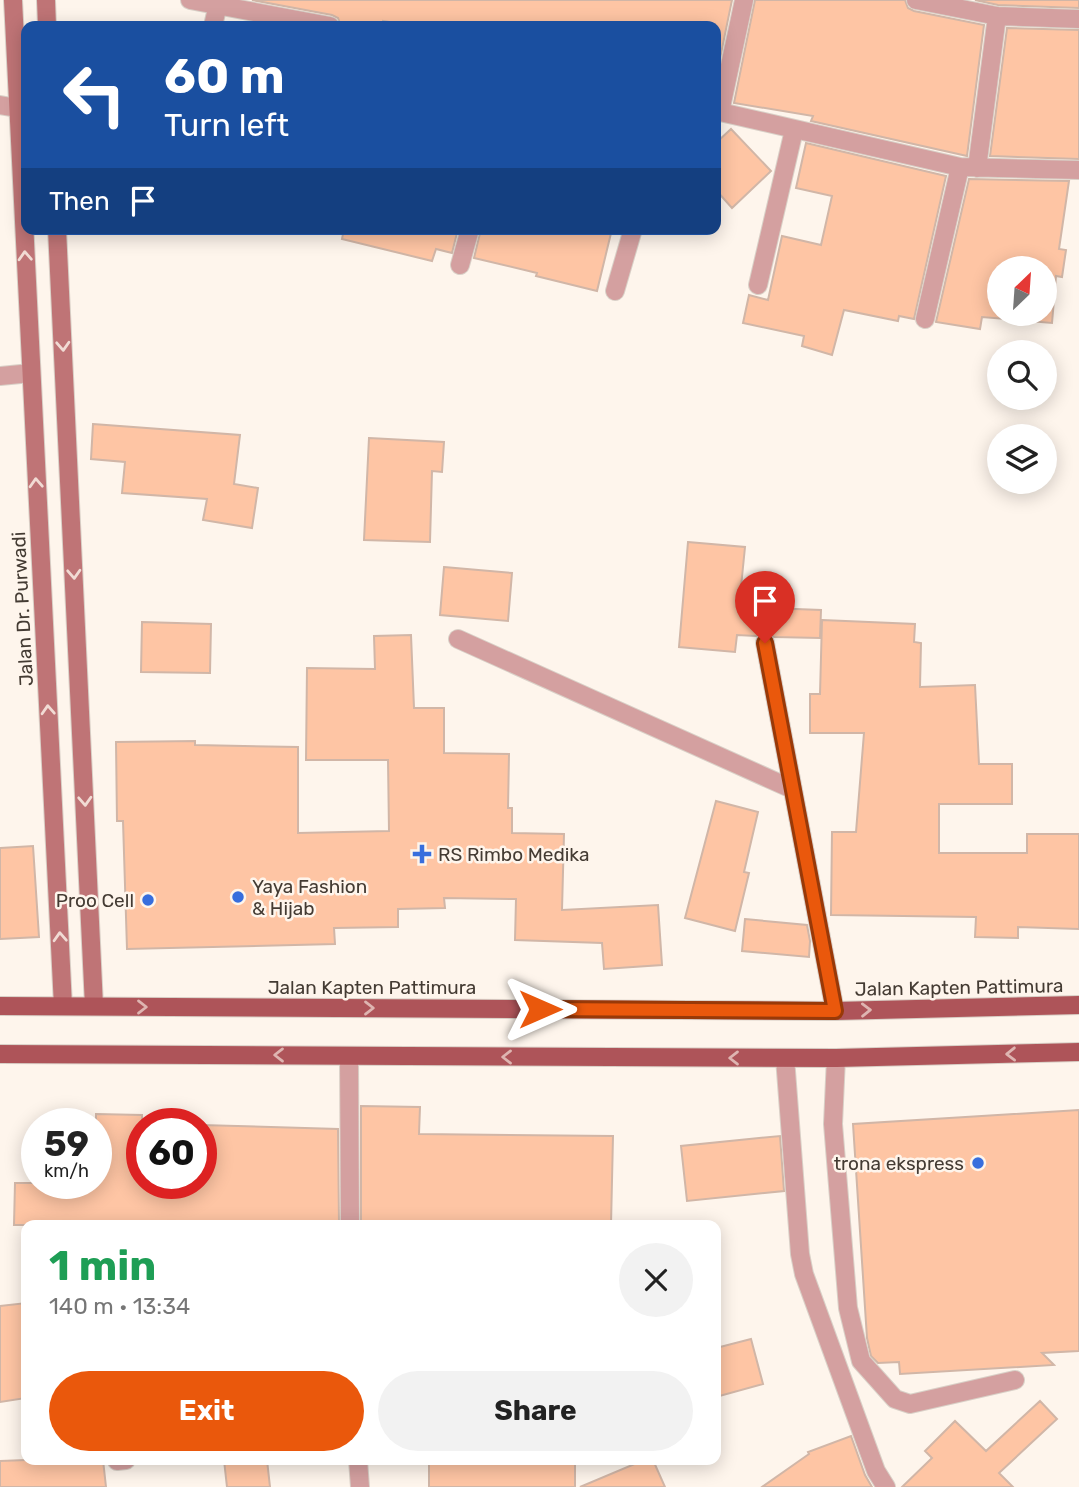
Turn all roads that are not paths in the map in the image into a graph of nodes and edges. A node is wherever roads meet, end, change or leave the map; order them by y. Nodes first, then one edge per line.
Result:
1 (13, 0) edge
2 (46, 0) edge
3 (193, 0) edge
4 (744, 0) edge
5 (916, 0) edge
6 (218, 4) junction
7 (997, 16) junction
8 (1079, 19) edge
9 (47, 21) edge
10 (214, 21) edge
11 (305, 21) edge
12 (721, 98) edge
13 (8, 106) edge
14 (721, 112) edge
15 (794, 130) junction
16 (969, 168) junction
17 (1079, 170) edge
18 (57, 235) edge
19 (468, 235) edge
20 (631, 235) edge
21 (460, 265) dead end
22 (758, 285) dead end
23 (615, 291) dead end
24 (925, 319) dead end
25 (31, 373) junction
26 (0, 376) edge
27 (458, 639) dead end
28 (765, 643) dead end
29 (792, 789) junction
30 (1079, 1005) edge
31 (0, 1006) edge
32 (63, 1006) junction
33 (94, 1006) junction
34 (835, 1011) junction
35 (1079, 1052) edge
36 (0, 1054) edge
37 (349, 1056) junction
38 (785, 1058) junction
39 (835, 1058) junction
40 (350, 1220) edge
41 (1015, 1380) dead end
42 (358, 1465) edge
43 (360, 1487) edge
44 (886, 1487) edge

1 - 13 street, Jalan Dr. Purwadi
2 - 9 street
3 - 6 street
4 - 12 street
5 - 7 street
6 - 10 street
6 - 11 street
7 - 8 street
7 - 16 street
25 -> 13 street, Jalan Dr. Purwadi
14 - 15 street
15 - 16 street
15 - 22 street
16 - 17 street
16 - 24 street
18 -> 33 street
19 - 21 street
20 - 23 street
25 - 26 street
32 -> 25 street, Jalan Dr. Purwadi
27 - 29 street
28 - 29 street
29 - 34 street
34 -> 30 main road, Jalan Kapten Pattimura
31 - 32 main road, Jalan Kapten Pattimura
32 - 33 main road, Jalan Kapten Pattimura
33 -> 34 main road, Jalan Kapten Pattimura
35 -> 39 main road
37 -> 36 main road
38 -> 37 main road
37 - 40 street
38 - 39 main road
38 - 44 street
39 - 41 street
42 - 43 street

